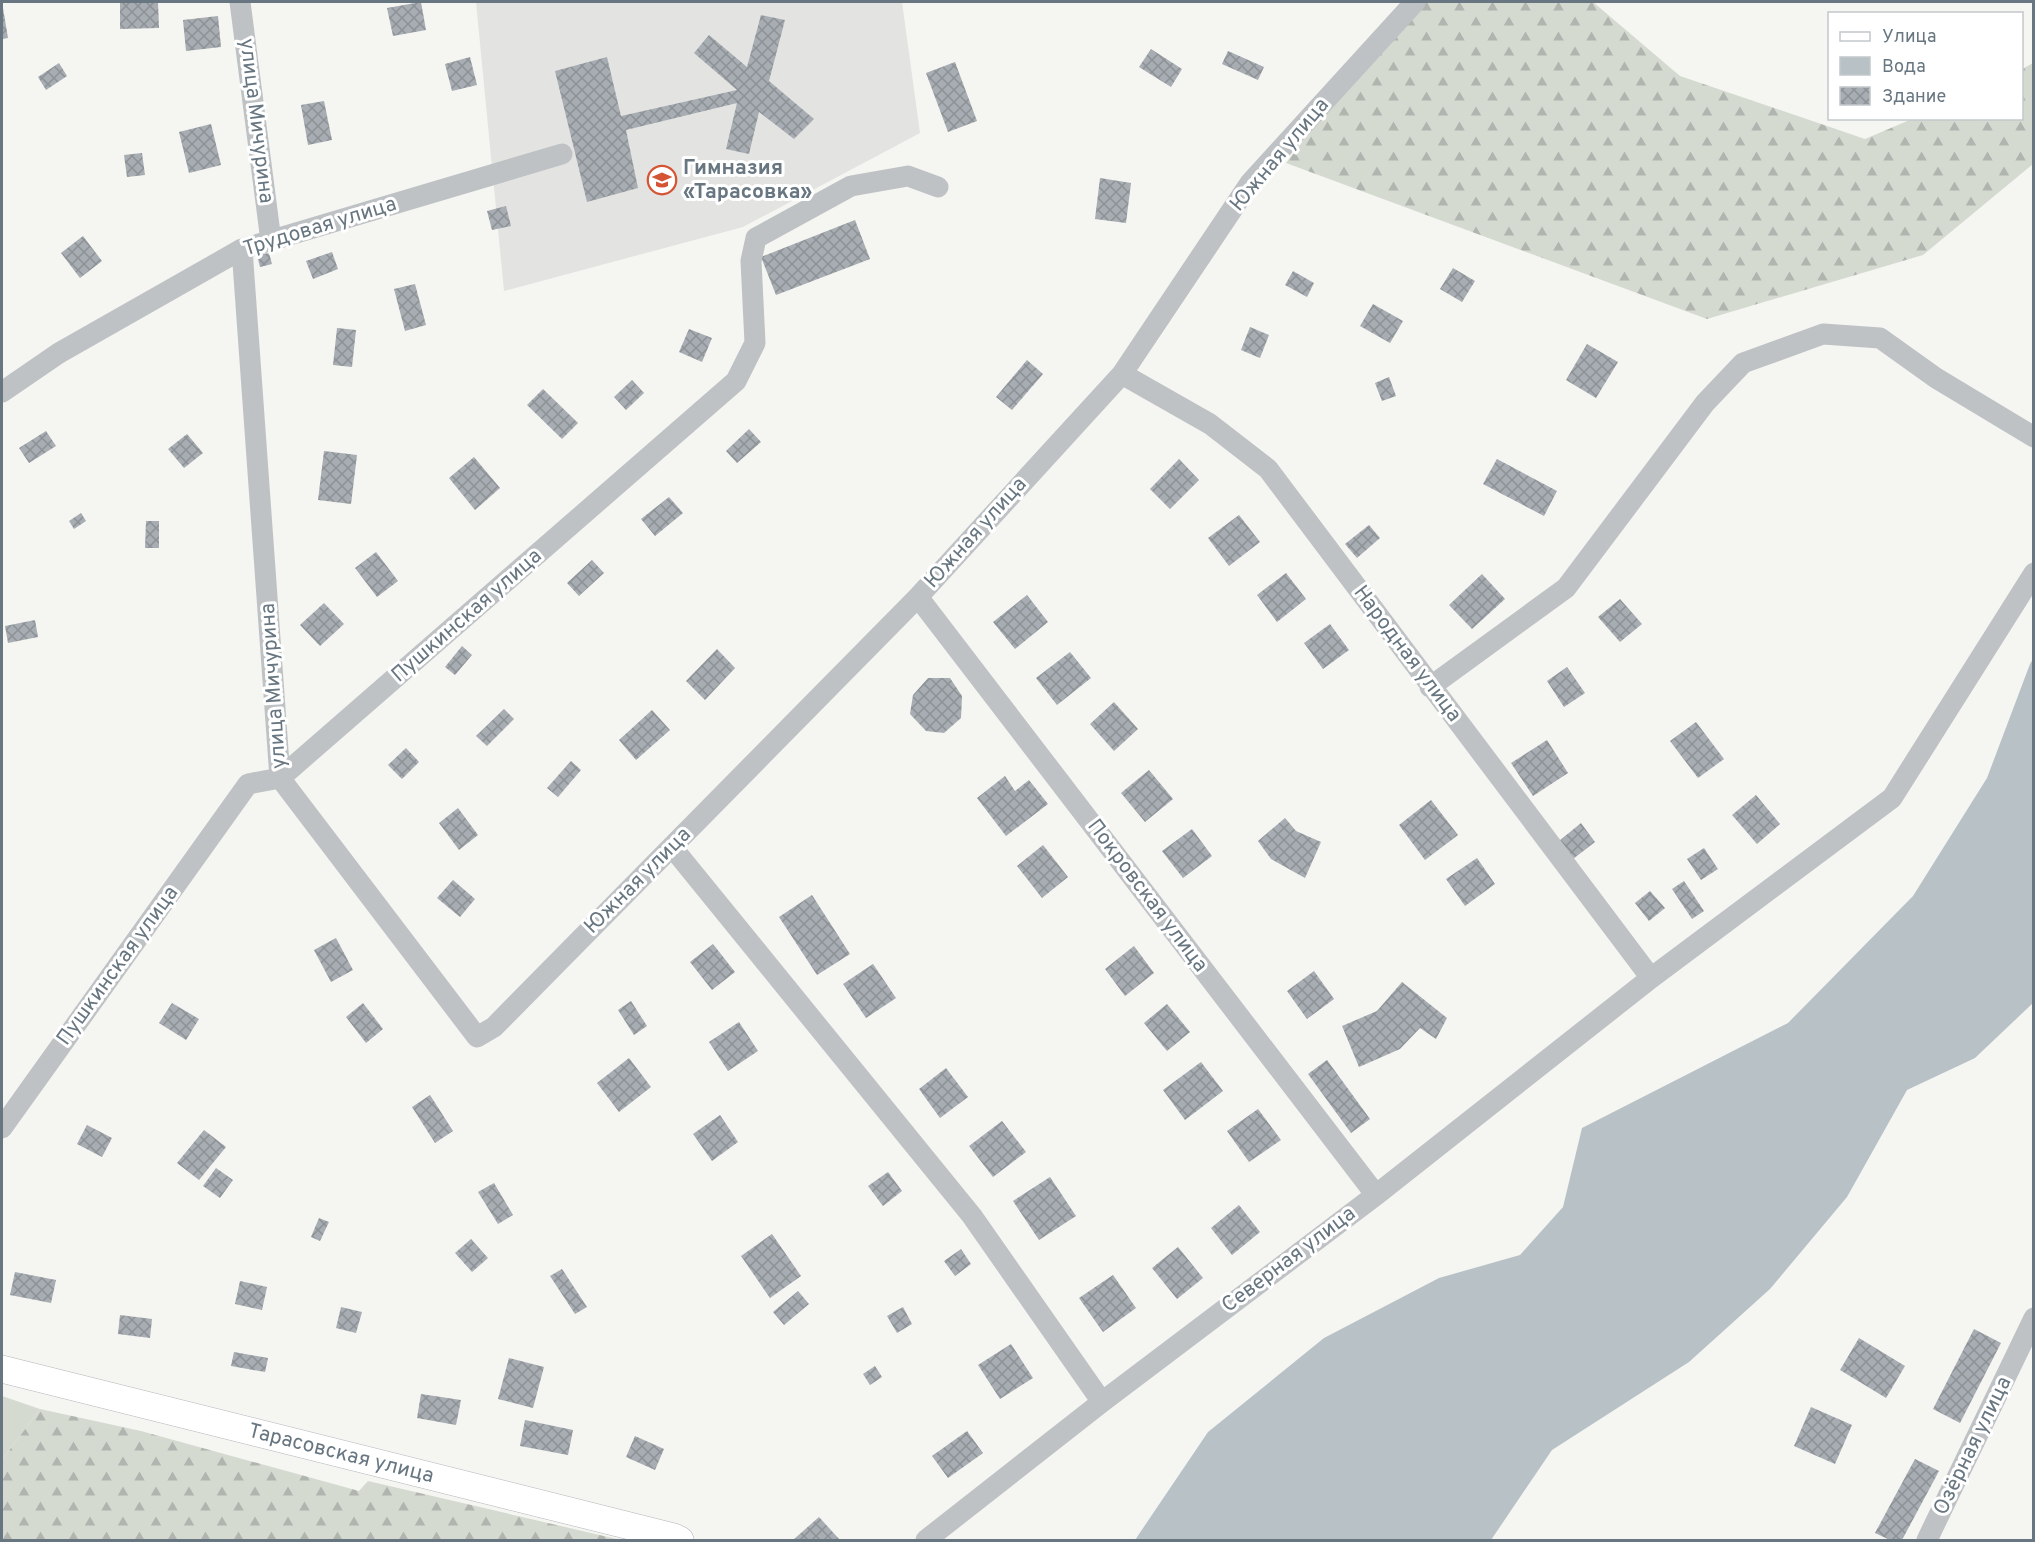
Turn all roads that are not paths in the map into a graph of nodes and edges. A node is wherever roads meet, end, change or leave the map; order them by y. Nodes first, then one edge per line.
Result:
1 (240, 2) edge
2 (1415, 2) edge
3 (562, 154) dead end
4 (938, 187) dead end
5 (271, 241) junction
6 (242, 249) junction
7 (1122, 374) junction
8 (2, 392) edge
9 (2034, 437) edge
10 (2034, 573) edge
11 (918, 597) junction
12 (1431, 687) junction
13 (280, 778) junction
14 (672, 847) junction
15 (1651, 978) junction
16 (494, 1027) joint
17 (2, 1128) edge
18 (1376, 1195) junction
19 (2034, 1318) edge
20 (2, 1369) edge
21 (1102, 1402) junction
22 (680, 1540) edge
23 (926, 1540) edge
24 (1927, 1540) edge

1 - 5 street, улица Мичурина
2 - 7 street, Южная улица
3 - 5 street, Трудовая улица
4 - 13 street, Пушкинская улица
5 - 6 street, Трудовая улица
6 - 8 street, Трудовая улица
6 - 13 street, улица Мичурина
7 - 11 street, Южная улица
7 - 12 street, Народная улица
9 - 12 street
10 - 15 street, Северная улица
11 - 14 street, Южная улица
11 - 18 street, Покровская улица
12 - 15 street, Народная улица
13 - 16 street, улица Мичурина
13 - 17 street, Пушкинская улица
14 - 16 street, Южная улица
14 - 21 street
15 - 18 street, Северная улица
18 - 21 street, Северная улица
19 - 24 street, Озёрная улица
20 - 22 main road, Тарасовская улица
21 - 23 street, Северная улица

